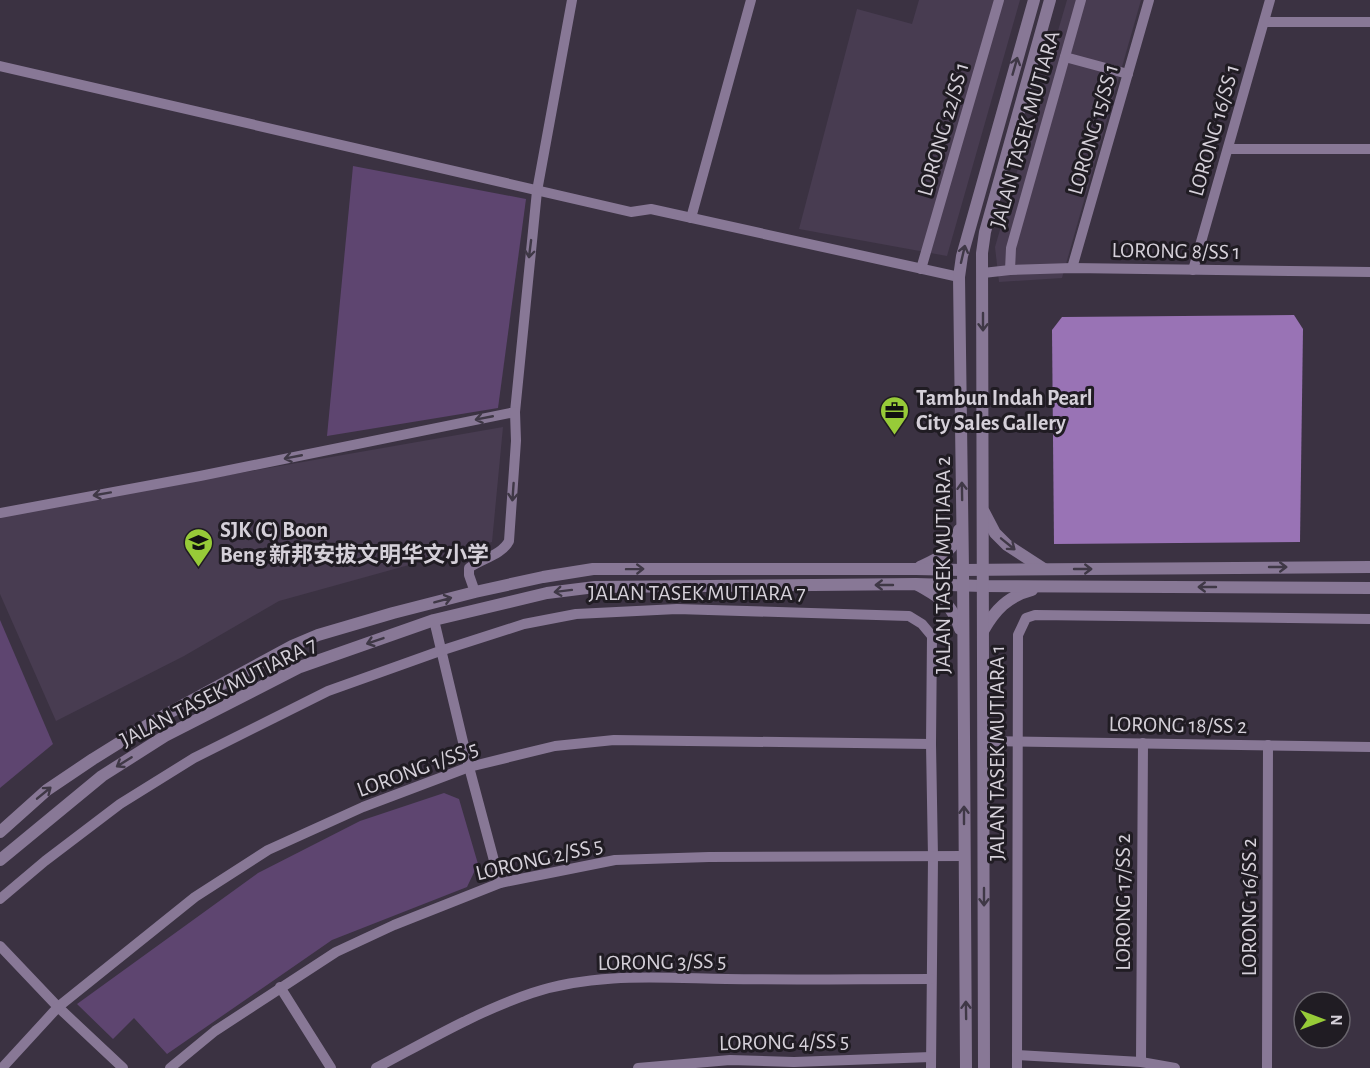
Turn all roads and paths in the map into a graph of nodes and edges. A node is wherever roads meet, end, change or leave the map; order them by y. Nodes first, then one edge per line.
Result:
1 (572, 0) edge
2 (751, 0) edge
3 (999, 0) edge
4 (1034, 0) edge
5 (1050, 0) edge
6 (1081, 0) edge
7 (1149, 0) edge
8 (1270, 0) edge
9 (1264, 22) junction
10 (1370, 22) edge
11 (1065, 57) junction
12 (0, 66) edge
13 (1128, 74) junction
14 (1228, 149) junction
15 (1370, 149) edge
16 (537, 191) junction
17 (691, 218) junction
18 (1072, 268) junction
19 (921, 269) junction
20 (1010, 270) junction
21 (1194, 270) junction
22 (1370, 272) edge
23 (983, 273) junction
24 (959, 277) junction
25 (514, 412) junction
26 (982, 508) junction
27 (962, 512) junction
28 (0, 513) edge
29 (1370, 567) edge
30 (916, 569) junction
31 (1045, 569) junction
32 (963, 570) junction
33 (983, 570) junction
34 (916, 584) junction
35 (963, 586) junction
36 (983, 586) junction
37 (1045, 587) junction
38 (1370, 588) edge
39 (476, 592) junction
40 (1370, 619) edge
41 (434, 620) junction
42 (983, 631) junction
43 (963, 641) junction
44 (440, 651) junction
45 (985, 741) junction
46 (1017, 742) junction
47 (1143, 743) junction
48 (931, 744) junction
49 (1268, 745) junction
50 (1370, 747) edge
51 (469, 768) junction
52 (0, 832) edge
53 (965, 856) junction
54 (933, 857) junction
55 (0, 860) edge
56 (500, 883) junction
57 (0, 899) edge
58 (0, 946) edge
59 (931, 979) junction
60 (280, 987) junction
61 (58, 1007) junction
62 (1017, 1055) junction
63 (931, 1062) edge
64 (1141, 1062) junction
65 (2, 1068) edge
66 (123, 1068) edge
67 (170, 1068) edge
68 (331, 1068) edge
69 (376, 1068) edge
70 (638, 1068) edge
71 (966, 1068) edge
72 (984, 1068) edge
73 (1017, 1068) edge
74 (1175, 1068) edge
75 (1267, 1068) edge

1 - 16 street
2 - 17 street
3 - 19 street, LORONG 22/SS 1
24 -> 4 street, JALAN TASEK MUTIARA 2
5 - 23 street, JALAN TASEK MUTIARA 2
6 - 11 street, JALAN TASEK MUTIARA
7 - 13 street, LORONG 15/SS 1
8 - 9 street, LORONG 16/SS 1
9 - 10 street
9 - 14 street, LORONG 16/SS 1
11 - 13 street
11 - 20 street, JALAN TASEK MUTIARA
12 - 16 street
13 - 18 street, LORONG 15/SS 1
14 - 15 street
14 - 21 street, LORONG 16/SS 1
16 - 17 street
16 -> 25 street
17 - 19 street
18 - 20 street, LORONG 8/SS 1
18 - 21 street, LORONG 8/SS 1
19 - 24 street
20 - 23 street, LORONG 8/SS 1
21 - 22 street, LORONG 8/SS 1
23 -> 26 street, JALAN TASEK MUTIARA 2
27 -> 24 street, JALAN TASEK MUTIARA 2
25 -> 28 street
25 -> 39 street
26 -> 31 street
26 - 33 street, JALAN TASEK MUTIARA 2
27 - 30 street
27 - 32 street, JALAN TASEK MUTIARA 2
31 -> 29 street
30 - 32 street, JALAN TASEK MUTIARA 7
39 -> 30 street, JALAN TASEK MUTIARA 7
31 - 33 street
32 - 33 street, JALAN TASEK MUTIARA 7
32 - 35 street, JALAN TASEK MUTIARA 2
33 - 36 street, JALAN TASEK MUTIARA 2
34 - 35 street, JALAN TASEK MUTIARA 7
34 -> 41 street, JALAN TASEK MUTIARA 7
34 - 43 street
35 - 36 street, JALAN TASEK MUTIARA 7
35 - 43 street, JALAN TASEK MUTIARA 2
36 - 37 street
36 - 42 street, JALAN TASEK MUTIARA 2
38 -> 37 street
37 - 42 street
52 -> 39 street, JALAN TASEK MUTIARA 7
40 - 46 street, JALAN TASEK MUTIARA 1
41 - 44 street
41 -> 55 street, JALAN TASEK MUTIARA 7
42 - 45 street, JALAN TASEK MUTIARA 2
53 -> 43 street, JALAN TASEK MUTIARA 2
44 - 48 street, JALAN TASEK MUTIARA 7
44 - 51 street
44 - 57 street, JALAN TASEK MUTIARA 7
45 - 46 street, LORONG 18/SS 2
45 -> 72 street, JALAN TASEK MUTIARA 2
46 - 47 street, LORONG 18/SS 2
46 - 62 street, JALAN TASEK MUTIARA 1
47 - 49 street, LORONG 18/SS 2
47 - 64 street, LORONG 17/SS 2
48 - 51 street, LORONG 1/SS 5
48 - 54 street, JALAN TASEK MUTIARA 7
49 - 50 street, LORONG 18/SS 2
49 - 75 street, LORONG 16/SS 2
51 - 56 street
51 - 61 street, LORONG 1/SS 5
53 - 54 street, LORONG 2/SS 5
71 -> 53 street, JALAN TASEK MUTIARA 2
54 - 56 street, LORONG 2/SS 5
54 - 59 street, JALAN TASEK MUTIARA 7
56 - 60 street, LORONG 2/SS 5
58 - 61 street
59 - 63 street, JALAN TASEK MUTIARA 7
59 - 69 street, LORONG 3/SS 5
60 - 67 street, LORONG 2/SS 5
60 - 68 street
61 - 65 street, LORONG 1/SS 5
61 - 66 street
62 - 64 street
62 - 73 street, JALAN TASEK MUTIARA 1
63 - 70 street, LORONG 4/SS 5
64 - 74 street

